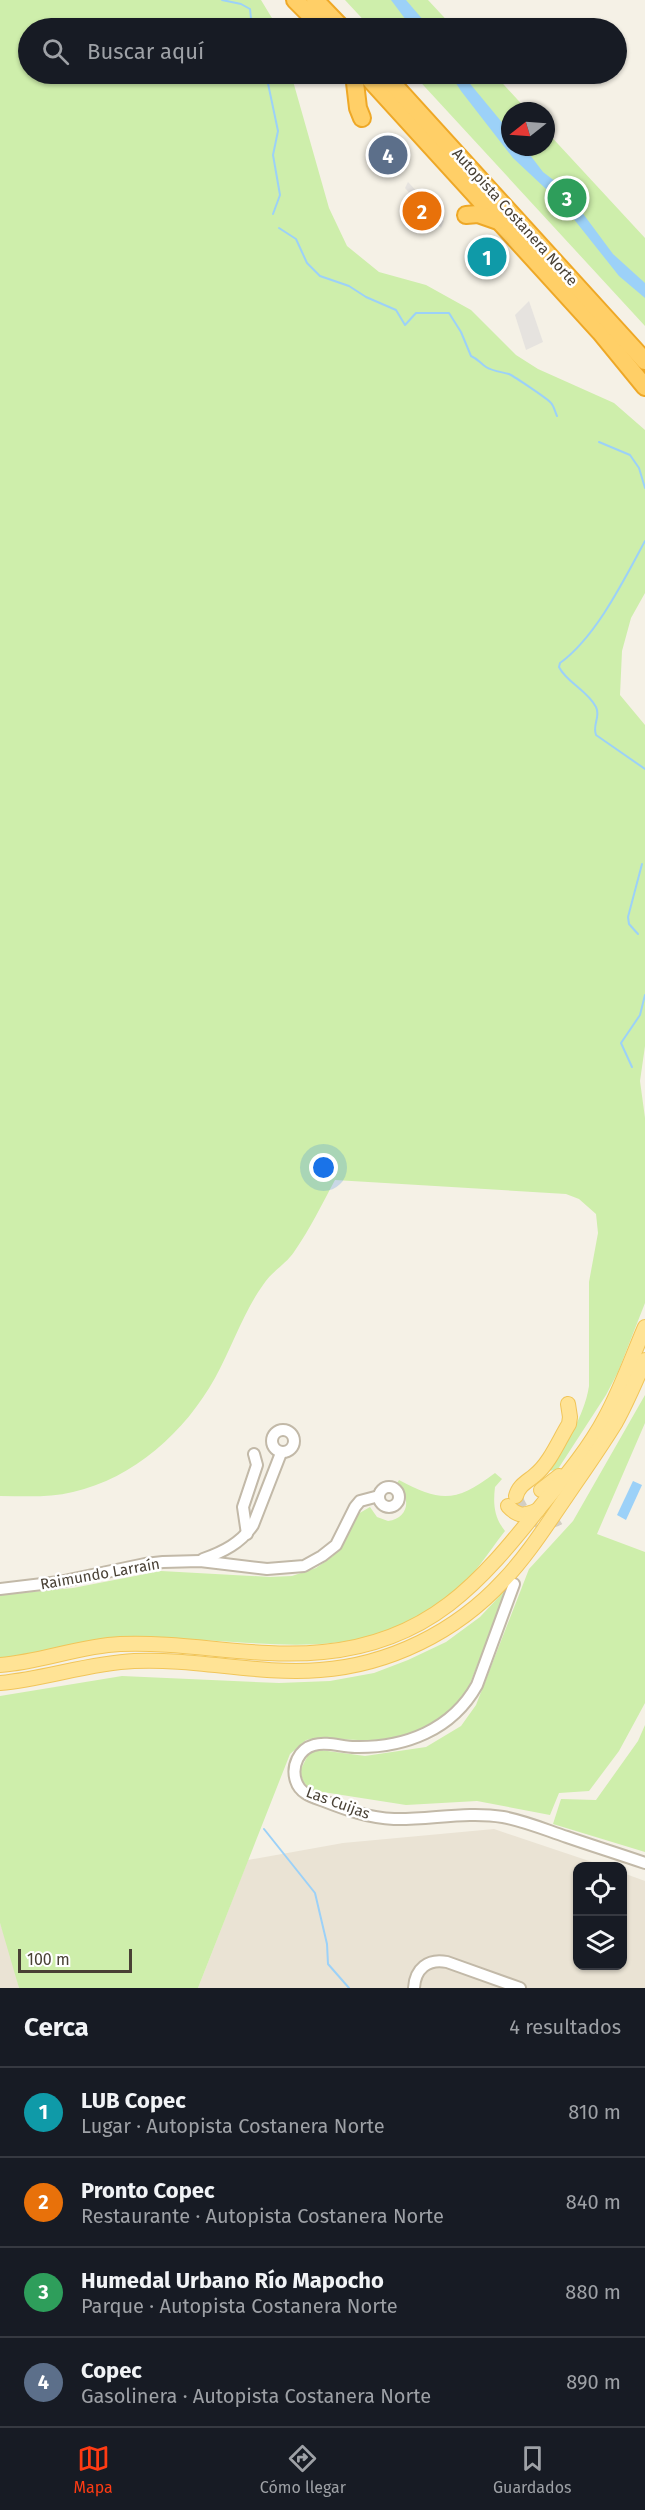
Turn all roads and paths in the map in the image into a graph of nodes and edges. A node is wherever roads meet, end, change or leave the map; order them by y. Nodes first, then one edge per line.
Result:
1 (295, 0) edge
2 (315, 0) edge
3 (313, 18) edge
4 (332, 18) edge
5 (355, 84) edge
6 (374, 84) edge
7 (393, 84) edge
8 (362, 118) dead end
9 (466, 215) dead end
10 (501, 223) junction
11 (645, 361) edge
12 (645, 387) edge
13 (645, 1327) edge
14 (645, 1360) edge
15 (568, 1404) dead end
16 (282, 1453) dead end
17 (254, 1454) dead end
18 (577, 1470) junction
19 (541, 1490) dead end
20 (379, 1496) dead end
21 (516, 1496) dead end
22 (538, 1510) junction
23 (563, 1514) dead end
24 (247, 1534) junction
25 (517, 1536) junction
26 (200, 1561) junction
27 (514, 1584) dead end
28 (0, 1589) edge
29 (0, 1665) edge
30 (0, 1683) edge
31 (645, 1863) edge
32 (414, 1988) edge
33 (520, 1988) edge

1 - 3 highway
2 - 4 highway
5 - 8 highway
6 - 10 highway, Autopista Costanera Norte
7 - 11 highway, Autopista Costanera Norte
9 - 10 highway
10 - 12 highway, Autopista Costanera Norte
13 - 18 main road
14 - 18 main road
15 - 21 main road
16 - 24 street, Raimundo Larraín
17 - 24 street
18 - 19 main road
18 - 22 main road
18 - 23 main road
18 - 30 main road
20 - 26 street, Raimundo Larraín
22 - 25 main road
22 - 25 main road
24 - 26 street, Raimundo Larraín
25 - 29 main road
26 - 28 street, Raimundo Larraín
27 - 31 street, Las Cuijas
32 - 33 street

